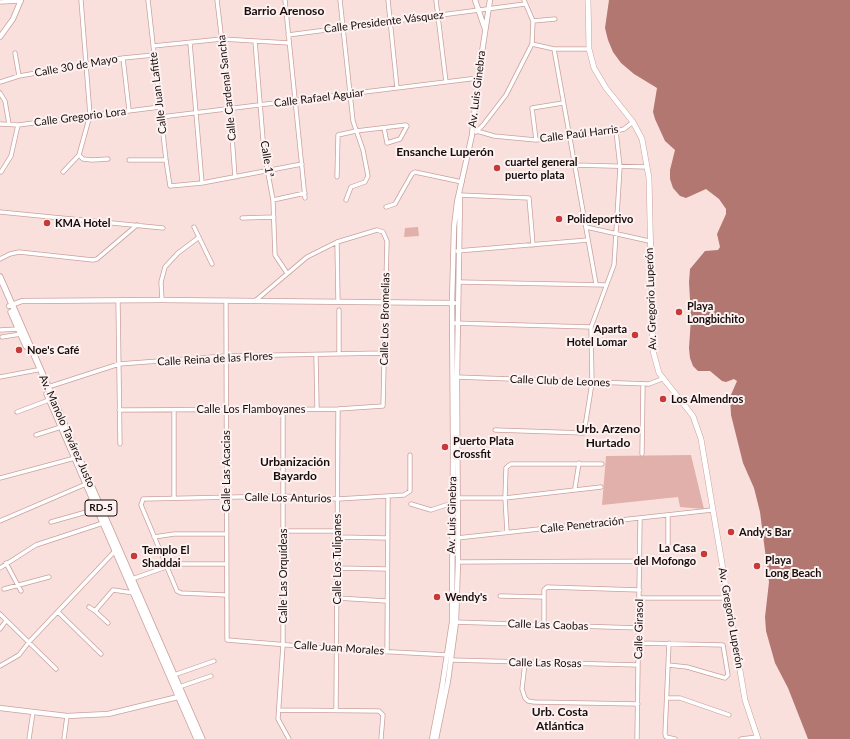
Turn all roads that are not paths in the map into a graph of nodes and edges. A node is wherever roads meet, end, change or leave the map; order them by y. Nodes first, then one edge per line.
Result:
1 (23, 0) edge
2 (81, 0) edge
3 (148, 0) edge
4 (217, 0) edge
5 (285, 0) edge
6 (340, 0) edge
7 (388, 0) edge
8 (436, 0) edge
9 (475, 0) edge
10 (490, 0) edge
11 (588, 0) edge
12 (0, 2) edge
13 (525, 2) edge
14 (479, 10) junction
15 (489, 10) junction
16 (438, 15) junction
17 (555, 19) dead end
18 (533, 21) junction
19 (390, 22) junction
20 (343, 28) junction
21 (485, 30) junction
22 (288, 35) junction
23 (0, 37) edge
24 (222, 40) junction
25 (255, 41) junction
26 (190, 43) junction
27 (289, 43) junction
28 (532, 44) junction
29 (153, 46) junction
30 (554, 49) junction
31 (589, 49) junction
32 (14, 53) dead end
33 (154, 55) junction
34 (123, 58) junction
35 (86, 65) junction
36 (19, 76) junction
37 (478, 78) junction
38 (0, 82) edge
39 (446, 82) junction
40 (397, 88) junction
41 (0, 93) edge
42 (350, 94) junction
43 (295, 100) junction
44 (563, 102) junction
45 (261, 105) junction
46 (160, 107) junction
47 (230, 109) junction
48 (129, 110) junction
49 (196, 113) junction
50 (90, 115) junction
51 (161, 117) junction
52 (633, 122) junction
53 (0, 124) edge
54 (10, 124) junction
55 (18, 124) junction
56 (384, 128) junction
57 (356, 131) junction
58 (477, 131) junction
59 (616, 131) junction
60 (472, 135) junction
61 (570, 137) junction
62 (536, 140) junction
63 (78, 156) junction
64 (108, 159) dead end
65 (129, 160) dead end
66 (166, 160) junction
67 (302, 164) junction
68 (575, 165) junction
69 (620, 167) junction
70 (648, 167) junction
71 (268, 171) junction
72 (2, 172) dead end
73 (63, 172) dead end
74 (235, 177) junction
75 (337, 177) dead end
76 (462, 182) junction
77 (202, 183) junction
78 (305, 193) junction
79 (460, 195) junction
80 (305, 198) dead end
81 (273, 200) junction
82 (346, 200) dead end
83 (386, 207) dead end
84 (0, 212) edge
85 (274, 217) junction
86 (242, 218) dead end
87 (137, 225) junction
88 (194, 227) dead end
89 (586, 227) junction
90 (163, 228) dead end
91 (616, 233) junction
92 (198, 238) junction
93 (588, 240) junction
94 (649, 241) junction
95 (337, 242) junction
96 (533, 245) junction
97 (460, 251) junction
98 (453, 252) junction
99 (0, 259) edge
100 (212, 264) dead end
101 (287, 273) junction
102 (0, 277) edge
103 (459, 282) junction
104 (596, 284) junction
105 (605, 285) junction
106 (0, 286) edge
107 (162, 300) junction
108 (118, 301) junction
109 (226, 302) junction
110 (255, 302) junction
111 (338, 302) junction
112 (385, 302) junction
113 (452, 302) junction
114 (458, 303) junction
115 (11, 305) junction
116 (339, 310) dead end
117 (452, 323) junction
118 (458, 324) junction
119 (591, 327) junction
120 (0, 330) edge
121 (20, 332) junction
122 (2, 337) dead end
123 (385, 353) junction
124 (339, 354) junction
125 (226, 356) junction
126 (316, 356) junction
127 (119, 364) junction
128 (38, 370) junction
129 (0, 377) edge
130 (454, 377) junction
131 (662, 379) junction
132 (592, 383) junction
133 (643, 384) junction
134 (48, 387) junction
135 (49, 400) junction
136 (383, 406) joint
137 (283, 409) junction
138 (317, 409) junction
139 (338, 409) junction
140 (119, 410) junction
141 (174, 410) junction
142 (226, 410) junction
143 (17, 412) dead end
144 (61, 427) junction
145 (495, 430) dead end
146 (36, 435) dead end
147 (120, 444) dead end
148 (642, 454) dead end
149 (410, 455) dead end
150 (75, 458) junction
151 (579, 464) junction
152 (602, 464) dead end
153 (0, 478) edge
154 (86, 484) junction
155 (601, 487) dead end
156 (575, 488) junction
157 (283, 496) junction
158 (226, 497) junction
159 (174, 498) junction
160 (388, 498) junction
161 (458, 498) junction
162 (506, 498) junction
163 (338, 499) junction
164 (452, 503) junction
165 (411, 504) dead end
166 (97, 509) junction
167 (712, 510) junction
168 (668, 516) junction
169 (640, 519) junction
170 (0, 521) edge
171 (51, 522) dead end
172 (103, 524) junction
173 (283, 531) junction
174 (337, 531) junction
175 (507, 532) junction
176 (226, 534) junction
177 (154, 537) junction
178 (337, 537) junction
179 (388, 538) junction
180 (455, 538) junction
181 (668, 544) dead end
182 (115, 551) junction
183 (640, 561) junction
184 (458, 562) junction
185 (6, 563) junction
186 (226, 564) junction
187 (166, 567) junction
188 (0, 568) edge
189 (337, 568) junction
190 (387, 569) junction
191 (49, 577) dead end
192 (132, 579) junction
193 (18, 585) junction
194 (4, 589) dead end
195 (640, 590) junction
196 (21, 591) dead end
197 (134, 593) junction
198 (226, 595) junction
199 (500, 596) dead end
200 (544, 597) junction
201 (337, 598) junction
202 (640, 598) junction
203 (727, 598) junction
204 (386, 601) junction
205 (89, 606) dead end
206 (94, 610) junction
207 (58, 612) junction
208 (0, 614) edge
209 (6, 621) junction
210 (454, 622) junction
211 (108, 623) dead end
212 (544, 625) junction
213 (639, 628) junction
214 (0, 629) edge
215 (227, 640) joint
216 (29, 642) junction
217 (639, 643) junction
218 (669, 643) junction
219 (283, 645) junction
220 (336, 649) junction
221 (387, 652) junction
222 (101, 654) dead end
223 (450, 656) junction
224 (214, 661) dead end
225 (525, 663) junction
226 (638, 665) junction
227 (0, 666) edge
228 (668, 666) junction
229 (56, 669) dead end
230 (174, 675) junction
231 (210, 676) dead end
232 (179, 687) junction
233 (181, 696) junction
234 (667, 698) junction
235 (638, 704) junction
236 (0, 708) edge
237 (279, 710) junction
238 (336, 710) junction
239 (33, 712) junction
240 (729, 715) dead end
241 (67, 716) junction
242 (757, 738) edge
243 (29, 739) edge
244 (64, 739) edge
245 (198, 739) edge
246 (202, 739) edge
247 (289, 739) edge
248 (381, 739) edge
249 (432, 739) edge
250 (436, 739) edge
251 (637, 739) edge
252 (675, 739) edge
253 (741, 739) edge

1 - 12 street
1 - 23 street
2 - 35 street
3 - 29 street, Calle Juan Lafitte
4 - 24 street, Calle Cardenal Sancha
5 - 22 street
6 - 20 street
7 - 19 street
8 - 16 street
9 - 14 street
10 - 15 street, Av. Luis Ginebra
11 - 31 main road, Av. Gregorio Luperón
13 - 15 street
13 - 18 street
14 - 15 street, Calle Presidente Vásquez
14 - 16 street, Calle Presidente Vásquez
14 - 21 street
15 - 21 street, Av. Luis Ginebra
16 - 19 street, Calle Presidente Vásquez
16 - 39 street
17 - 18 street
18 - 28 street
19 - 20 street, Calle Presidente Vásquez
19 - 40 street
20 - 22 street, Calle Presidente Vásquez
20 - 42 street
21 - 37 street, Av. Luis Ginebra
22 - 27 street
24 - 25 street
24 - 26 street
24 - 47 street, Calle Cardenal Sancha
25 - 27 street
25 - 45 street, Calle 1ª
26 - 29 street
26 - 49 street
27 - 43 street
28 - 30 street
28 - 58 street
29 - 33 street, Calle Juan Lafitte
30 - 31 street
30 - 44 street
31 - 52 main road, Av. Gregorio Luperón
32 - 36 street
33 - 34 street, Calle 30 de Mayo
33 - 46 street, Calle Juan Lafitte
34 - 35 street, Calle 30 de Mayo
34 - 48 street
35 - 36 street, Calle 30 de Mayo
35 - 50 street
36 - 38 street, Calle 30 de Mayo
37 - 39 street, Calle Rafael Aguiar
37 - 60 street, Av. Luis Ginebra
39 - 40 street, Calle Rafael Aguiar
40 - 42 street, Calle Rafael Aguiar
41 - 54 street
42 - 43 street, Calle Rafael Aguiar
42 - 57 street
43 - 45 street, Calle Rafael Aguiar
43 - 67 street
44 - 61 street
44 - 62 street
45 - 47 street, Calle Rafael Aguiar
45 - 71 street, Calle 1ª
46 - 48 street, Calle Gregorio Lora
46 - 51 street, Calle Juan Lafitte
47 - 49 street, Calle Rafael Aguiar
47 - 74 street, Calle Cardenal Sancha
48 - 50 street, Calle Gregorio Lora
49 - 51 street, Calle Rafael Aguiar
49 - 77 street
50 - 55 street, Calle Gregorio Lora
50 - 63 street
51 - 66 street, Calle Juan Lafitte
52 - 59 street, Calle Paúl Harris
52 - 70 main road, Av. Gregorio Luperón
53 - 54 street, Calle Gregorio Lora
54 - 55 street, Calle Gregorio Lora
55 - 72 street
56 - 56 street
56 - 57 street
57 - 75 street
57 - 82 street
58 - 60 street
58 - 62 street, Calle Paúl Harris
59 - 61 street, Calle Paúl Harris
59 - 69 street
60 - 76 street, Av. Luis Ginebra
61 - 62 street, Calle Paúl Harris
61 - 68 street
63 - 64 street
63 - 73 street
65 - 66 street
66 - 77 street, Calle Juan Lafitte
67 - 71 street
67 - 78 street
68 - 69 street
68 - 89 street
69 - 70 street
69 - 91 street
70 - 94 main road, Av. Gregorio Luperón
71 - 74 street
71 - 81 street, Calle 1ª
74 - 77 street
76 - 79 street, Av. Luis Ginebra
76 - 83 street
78 - 80 street
78 - 81 street
79 - 96 street
79 - 97 street, Av. Luis Ginebra
79 - 98 street, Av. Luis Ginebra
81 - 85 street, Calle 1ª
84 - 87 street
85 - 86 street
85 - 101 street, Calle 1ª
87 - 90 street
87 - 99 street
88 - 92 street
89 - 91 street
89 - 93 street
91 - 94 street
91 - 105 street
92 - 100 street
92 - 107 street
93 - 96 street
93 - 104 street
94 - 131 main road, Av. Gregorio Luperón
95 - 101 street
95 - 111 street
95 - 112 street, Calle Los Bromelias
96 - 97 street
97 - 98 street
97 - 103 street, Av. Luis Ginebra
98 - 113 street, Av. Luis Ginebra
101 - 110 street
102 - 115 main road, Av. Manolo Tavárez Justo / RD-5
103 - 104 street
103 - 114 street, Av. Luis Ginebra
104 - 105 street
105 - 119 street
106 - 115 main road, Av. Manolo Tavárez Justo / RD-5
107 - 108 street
107 - 109 street
108 - 115 street
108 - 127 street
109 - 110 street
109 - 125 street, Calle Las Acacias
110 - 111 street
111 - 112 street
112 - 113 street
112 - 123 street, Calle Los Bromelias
113 - 114 street
113 - 117 street, Av. Luis Ginebra
114 - 118 street, Av. Luis Ginebra
115 - 121 main road, Av. Manolo Tavárez Justo / RD-5
115 - 134 main road, Av. Manolo Tavárez Justo / RD-5
116 - 124 street
117 - 118 street
117 - 130 street, Av. Luis Ginebra
118 - 119 street
118 - 130 street, Av. Luis Ginebra
119 - 132 street
120 - 121 street
121 - 122 street
121 - 128 main road, Av. Manolo Tavárez Justo / RD-5
123 - 124 street, Calle Reina de las Flores
123 - 136 street, Calle Los Bromelias
124 - 126 street, Calle Reina de las Flores
125 - 126 street, Calle Reina de las Flores
125 - 127 street, Calle Reina de las Flores
125 - 142 street, Calle Las Acacias
126 - 138 street
127 - 134 street, Calle Reina de las Flores
127 - 140 street
128 - 129 street
128 - 135 main road, Av. Manolo Tavárez Justo / RD-5
130 - 132 street, Calle Club de Leones
130 - 161 street, Av. Luis Ginebra
130 - 164 street, Av. Luis Ginebra
131 - 133 street, Calle Club de Leones
131 - 167 main road, Av. Gregorio Luperón
132 - 133 street, Calle Club de Leones
132 - 145 street
133 - 148 street
134 - 192 main road, Av. Manolo Tavárez Justo / RD-5
135 - 143 street
135 - 144 main road, Av. Manolo Tavárez Justo / RD-5
136 - 139 street, Calle Los Flamboyanes
137 - 138 street, Calle Los Flamboyanes
137 - 142 street, Calle Los Flamboyanes
137 - 157 street, Calle Las Orquídeas
138 - 139 street, Calle Los Flamboyanes
139 - 163 street, Calle Los Tulipanes
140 - 141 street, Calle Los Flamboyanes
140 - 147 street
141 - 142 street, Calle Los Flamboyanes
141 - 159 street
142 - 158 street, Calle Las Acacias
144 - 146 street
144 - 150 main road, Av. Manolo Tavárez Justo / RD-5
149 - 160 street, Calle Los Anturios
150 - 153 street
150 - 154 main road, Av. Manolo Tavárez Justo / RD-5
151 - 152 street
151 - 156 street
151 - 162 street
154 - 166 main road, Av. Manolo Tavárez Justo / RD-5
154 - 170 street
155 - 156 street
156 - 162 street
157 - 158 street, Calle Los Anturios
157 - 163 street, Calle Los Anturios
157 - 173 street, Calle Las Orquídeas
158 - 159 street, Calle Los Anturios
158 - 176 street, Calle Las Acacias
159 - 177 street, Calle Los Anturios
160 - 163 street, Calle Los Anturios
160 - 179 street
161 - 162 street
161 - 180 street, Av. Luis Ginebra
162 - 175 street
163 - 174 street, Calle Los Tulipanes
164 - 165 street
164 - 180 street, Av. Luis Ginebra
166 - 171 street
166 - 172 main road, Av. Manolo Tavárez Justo / RD-5
167 - 168 street, Calle Penetración
167 - 203 main road, Av. Gregorio Luperón
168 - 169 street, Calle Penetración
168 - 181 street
169 - 175 street, Calle Penetración
169 - 183 street, Calle Girasol
172 - 182 main road, Av. Manolo Tavárez Justo / RD-5
172 - 185 street
173 - 174 street
173 - 219 street, Calle Las Orquídeas
174 - 178 street, Calle Los Tulipanes
175 - 180 street, Calle Penetración
176 - 177 street
176 - 186 street, Calle Las Acacias
177 - 187 street
178 - 179 street
178 - 189 street, Calle Los Tulipanes
179 - 190 street
180 - 184 street, Av. Luis Ginebra
180 - 210 street, Av. Luis Ginebra
182 - 197 main road, Av. Manolo Tavárez Justo / RD-5
182 - 207 street
183 - 184 street
183 - 195 street, Calle Girasol
184 - 210 street, Av. Luis Ginebra
185 - 188 street
185 - 193 street
186 - 187 street
186 - 198 street, Calle Las Acacias
187 - 192 street
187 - 198 street
189 - 190 street
189 - 201 street, Calle Los Tulipanes
190 - 204 street
191 - 193 street
192 - 230 main road, Av. Manolo Tavárez Justo / RD-5
193 - 194 street
193 - 196 street
195 - 200 street
195 - 202 street, Calle Girasol
197 - 206 street
197 - 233 main road, Av. Manolo Tavárez Justo / RD-5
198 - 215 street, Calle Las Acacias
199 - 200 street
200 - 212 street
201 - 204 street
201 - 220 street, Calle Los Tulipanes
202 - 203 street
202 - 213 street, Calle Girasol
203 - 242 main road, Av. Gregorio Luperón
204 - 221 street
205 - 206 street
206 - 211 street
207 - 216 street
207 - 222 street
208 - 209 street
209 - 214 street
209 - 216 street
210 - 212 street, Calle Las Caobas
210 - 223 street, Av. Luis Ginebra
212 - 213 street, Calle Las Caobas
213 - 217 street, Calle Girasol
215 - 219 street, Calle Juan Morales
216 - 227 street
216 - 229 street
217 - 218 street
217 - 226 street, Calle Girasol
218 - 228 street
218 - 228 street
219 - 220 street, Calle Juan Morales
219 - 237 street, Calle Las Orquídeas
220 - 221 street, Calle Juan Morales
220 - 238 street, Calle Los Tulipanes
221 - 223 street, Calle Juan Morales
223 - 225 street, Calle Las Rosas
223 - 249 street, Av. Luis Ginebra
223 - 250 street, Av. Luis Ginebra
224 - 230 street
225 - 226 street, Calle Las Rosas
225 - 235 street
226 - 235 street, Calle Girasol
228 - 234 street
230 - 232 main road, Av. Manolo Tavárez Justo / RD-5
231 - 232 street
232 - 233 main road, Av. Manolo Tavárez Justo / RD-5
233 - 241 street
233 - 245 main road, Av. Manolo Tavárez Justo / RD-5
233 - 246 main road, Av. Manolo Tavárez Justo / RD-5
234 - 240 street
234 - 252 street
235 - 251 street, Calle Girasol
236 - 239 street
237 - 238 street
237 - 247 street, Calle Las Orquídeas
238 - 248 street
239 - 241 street
239 - 243 street
241 - 244 street
242 - 253 street

